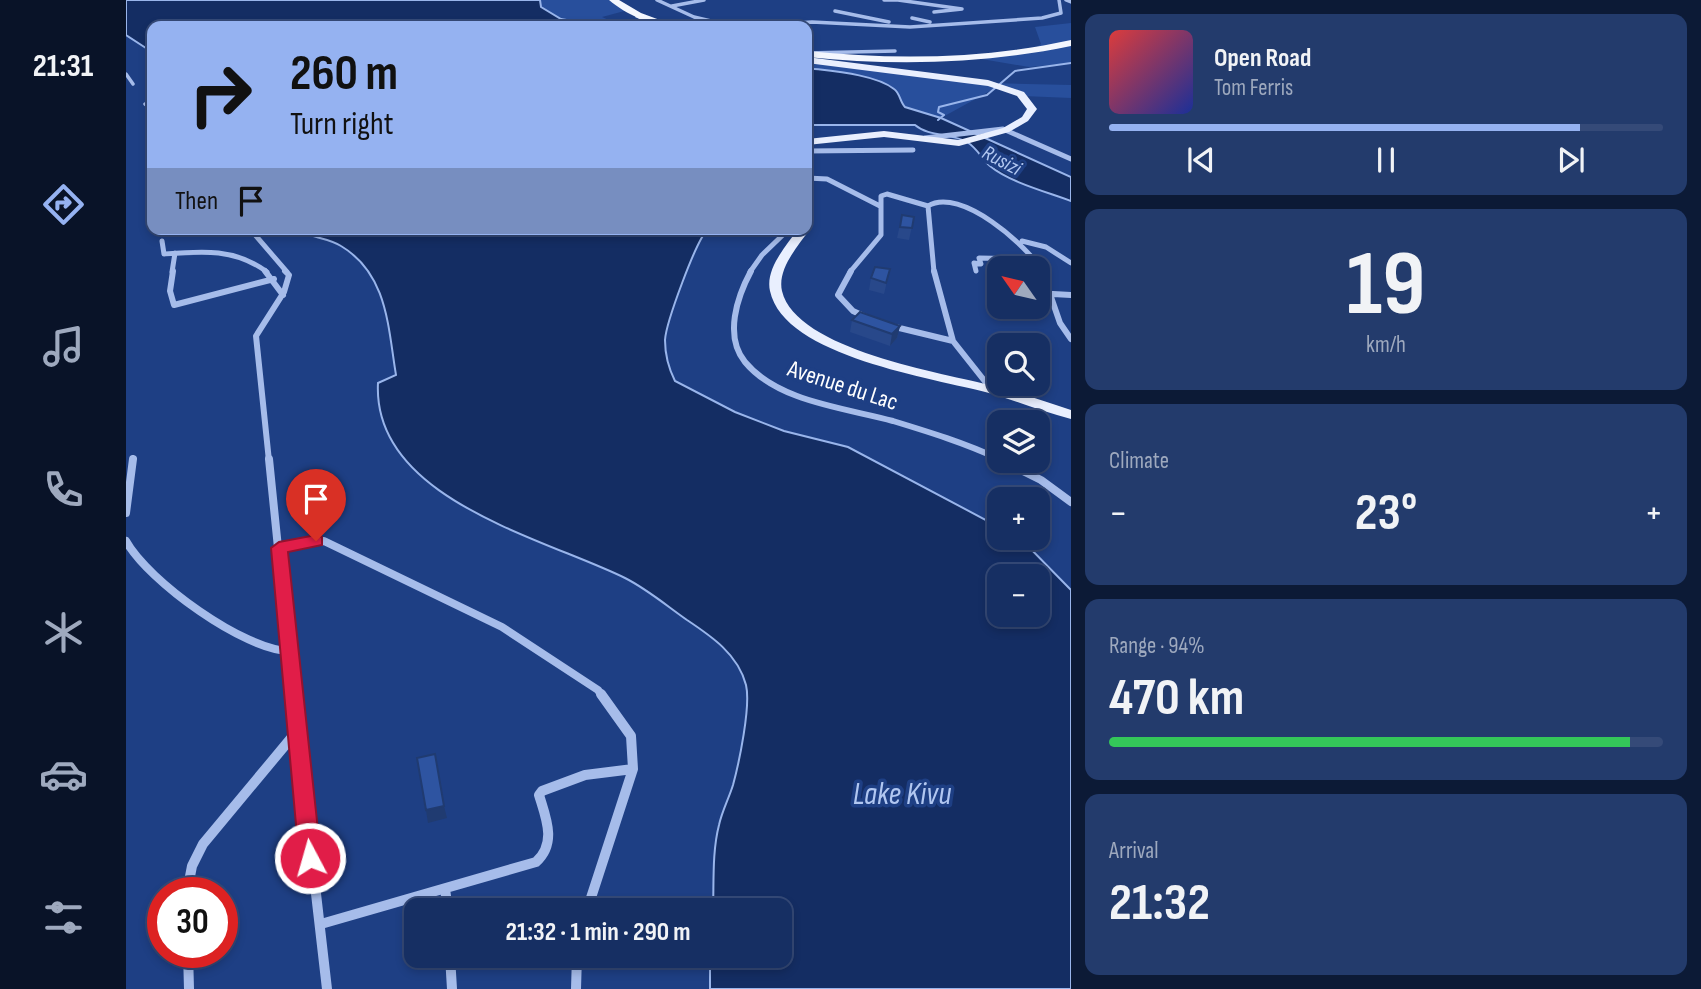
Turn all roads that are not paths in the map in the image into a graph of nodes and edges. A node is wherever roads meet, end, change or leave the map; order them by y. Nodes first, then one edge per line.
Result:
1 (613, 0) edge
2 (657, 0) edge
3 (704, 0) edge
4 (884, 0) edge
5 (900, 0) edge
6 (1059, 0) edge
7 (1066, 0) edge
8 (1071, 2) edge
9 (671, 6) junction
10 (835, 11) dead end
11 (934, 12) dead end
12 (638, 15) junction
13 (912, 18) dead end
14 (650, 21) edge
15 (657, 21) edge
16 (711, 21) edge
17 (812, 22) edge
18 (948, 25) junction
19 (925, 26) junction
20 (1071, 43) edge
21 (895, 51) dead end
22 (812, 53) edge
23 (812, 53) edge
24 (812, 61) edge
25 (126, 74) edge
26 (133, 84) dead end
27 (1006, 130) junction
28 (987, 132) junction
29 (922, 138) junction
30 (812, 141) edge
31 (913, 150) dead end
32 (812, 151) edge
33 (1071, 159) edge
34 (812, 178) edge
35 (880, 206) junction
36 (928, 206) junction
37 (255, 235) edge
38 (782, 235) edge
39 (800, 235) edge
40 (162, 241) dead end
41 (1021, 241) junction
42 (175, 253) junction
43 (1032, 256) edge
44 (987, 258) edge
45 (1071, 263) edge
46 (976, 271) dead end
47 (274, 279) junction
48 (1050, 288) edge
49 (1053, 294) junction
50 (283, 295) junction
51 (1071, 295) edge
52 (874, 321) edge
53 (887, 325) edge
54 (1071, 339) edge
55 (953, 341) junction
56 (987, 384) edge
57 (987, 388) edge
58 (1013, 396) edge
59 (1071, 415) edge
60 (987, 454) edge
61 (133, 459) dead end
62 (1027, 473) edge
63 (1071, 502) edge
64 (126, 513) edge
65 (126, 541) edge
66 (279, 548) junction
67 (290, 651) junction
68 (298, 731) junction
69 (633, 769) junction
70 (190, 877) edge
71 (444, 889) junction
72 (446, 898) edge
73 (591, 898) edge
74 (321, 925) junction
75 (188, 968) edge
76 (451, 968) edge
77 (577, 968) edge
78 (189, 989) edge
79 (327, 989) edge
80 (452, 989) edge
81 (576, 989) edge

1 - 12 highway
2 - 9 street
3 - 9 street
4 - 5 street
5 - 11 street
6 - 18 street
7 - 8 street
9 - 16 street
10 - 19 street
12 - 14 main road
12 - 15 highway
13 - 18 street
17 - 19 street
18 - 19 street
20 - 22 highway
21 - 23 street
24 - 27 main road
25 - 26 street
27 - 28 main road
27 - 33 street
28 - 29 street
28 - 29 main road
29 - 30 main road
31 - 32 street
34 - 35 street
35 - 36 street
35 - 52 street
36 - 41 street
36 - 55 street
37 - 50 street
38 - 60 street, Avenue du Lac
39 - 57 main road
40 - 42 street
41 - 43 street
41 - 45 street
42 - 47 street
42 - 47 street
44 - 46 street
47 - 50 street
48 - 49 street
49 - 51 street
49 - 54 street
50 - 66 street
53 - 55 street
55 - 56 street
58 - 59 main road
61 - 64 street
62 - 63 street, Avenue du Lac
65 - 67 street
66 - 67 street
66 - 69 street
67 - 68 street
68 - 70 street
68 - 74 street
69 - 71 street
69 - 73 street
71 - 72 street
71 - 74 street
74 - 79 street
75 - 78 street
76 - 80 street
77 - 81 street

